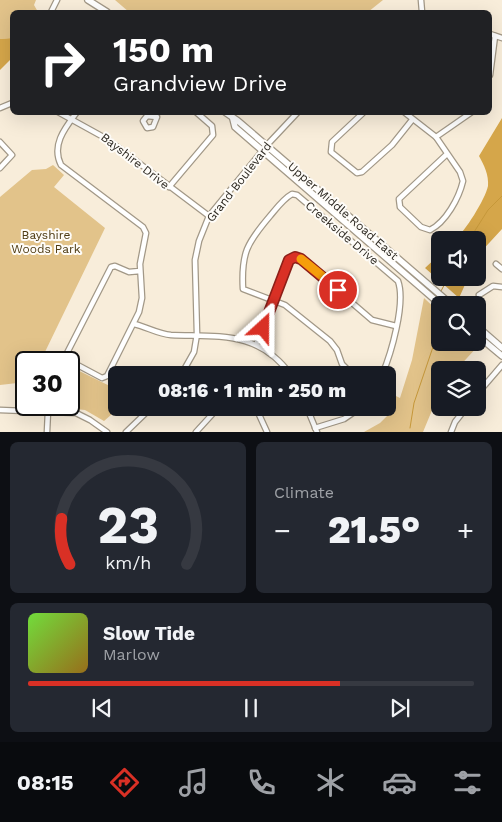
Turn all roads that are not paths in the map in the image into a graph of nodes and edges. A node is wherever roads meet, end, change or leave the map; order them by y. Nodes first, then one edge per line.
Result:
1 (91, 0) edge
2 (104, 10) edge
3 (493, 35) edge
4 (502, 38) edge
5 (492, 48) edge
6 (64, 115) edge
7 (74, 115) edge
8 (199, 115) edge
9 (228, 115) edge
10 (295, 115) edge
11 (361, 115) edge
12 (407, 115) edge
13 (468, 115) edge
14 (72, 119) junction
15 (412, 120) junction
16 (436, 137) junction
17 (0, 142) edge
18 (265, 148) junction
19 (447, 154) junction
20 (0, 168) edge
21 (168, 187) junction
22 (209, 216) junction
23 (496, 264) dead end
24 (502, 269) edge
25 (140, 271) junction
26 (502, 287) edge
27 (479, 295) dead end
28 (431, 296) edge
29 (441, 296) edge
30 (275, 301) junction
31 (134, 324) junction
32 (396, 326) junction
33 (197, 334) junction
34 (486, 334) edge
35 (486, 343) edge
36 (256, 345) junction
37 (502, 348) edge
38 (502, 356) edge
39 (502, 365) edge
40 (186, 366) edge
41 (282, 366) edge
42 (344, 366) edge
43 (385, 366) edge
44 (486, 384) edge
45 (0, 410) edge
46 (15, 410) edge
47 (80, 415) edge
48 (48, 416) edge
49 (143, 416) edge
50 (212, 416) edge
51 (260, 416) edge
52 (310, 416) edge
53 (348, 416) edge
54 (460, 416) edge
55 (203, 429) edge
56 (316, 430) edge
57 (47, 432) edge
58 (107, 432) edge
59 (126, 432) edge
60 (196, 432) edge
61 (267, 432) edge
62 (451, 432) edge

1 - 2 main road
3 - 4 street
3 - 5 street
6 - 14 street, Bayshire Drive
7 - 14 street
8 - 21 street
9 - 18 main road, Upper Middle Road East
10 - 18 street, Grand Boulevard
11 - 15 street
12 - 15 street
13 - 16 street
14 - 21 street, Bayshire Drive
14 - 25 street
15 - 16 street
16 - 19 street
17 - 20 street
18 - 22 street, Grand Boulevard
18 - 28 main road, Upper Middle Road East
18 - 29 main road, Upper Middle Road East
19 - 19 street
21 - 22 street, Bayshire Drive
22 - 33 street, Grand Boulevard
23 - 24 street
25 - 31 street
25 - 31 street
26 - 27 street
30 - 32 street
30 - 32 street, Creekside Drive
30 - 36 street
30 - 42 street, Creekside Drive
31 - 33 street
32 - 43 street, Creekside Drive
33 - 36 street
33 - 40 street, Grand Boulevard
34 - 37 main road
35 - 38 main road
36 - 41 street
39 - 44 street
45 - 46 street
47 - 58 street
48 - 57 street
49 - 59 street
50 - 55 street
51 - 61 street
52 - 56 street
53 - 56 street
54 - 62 street
55 - 60 street

